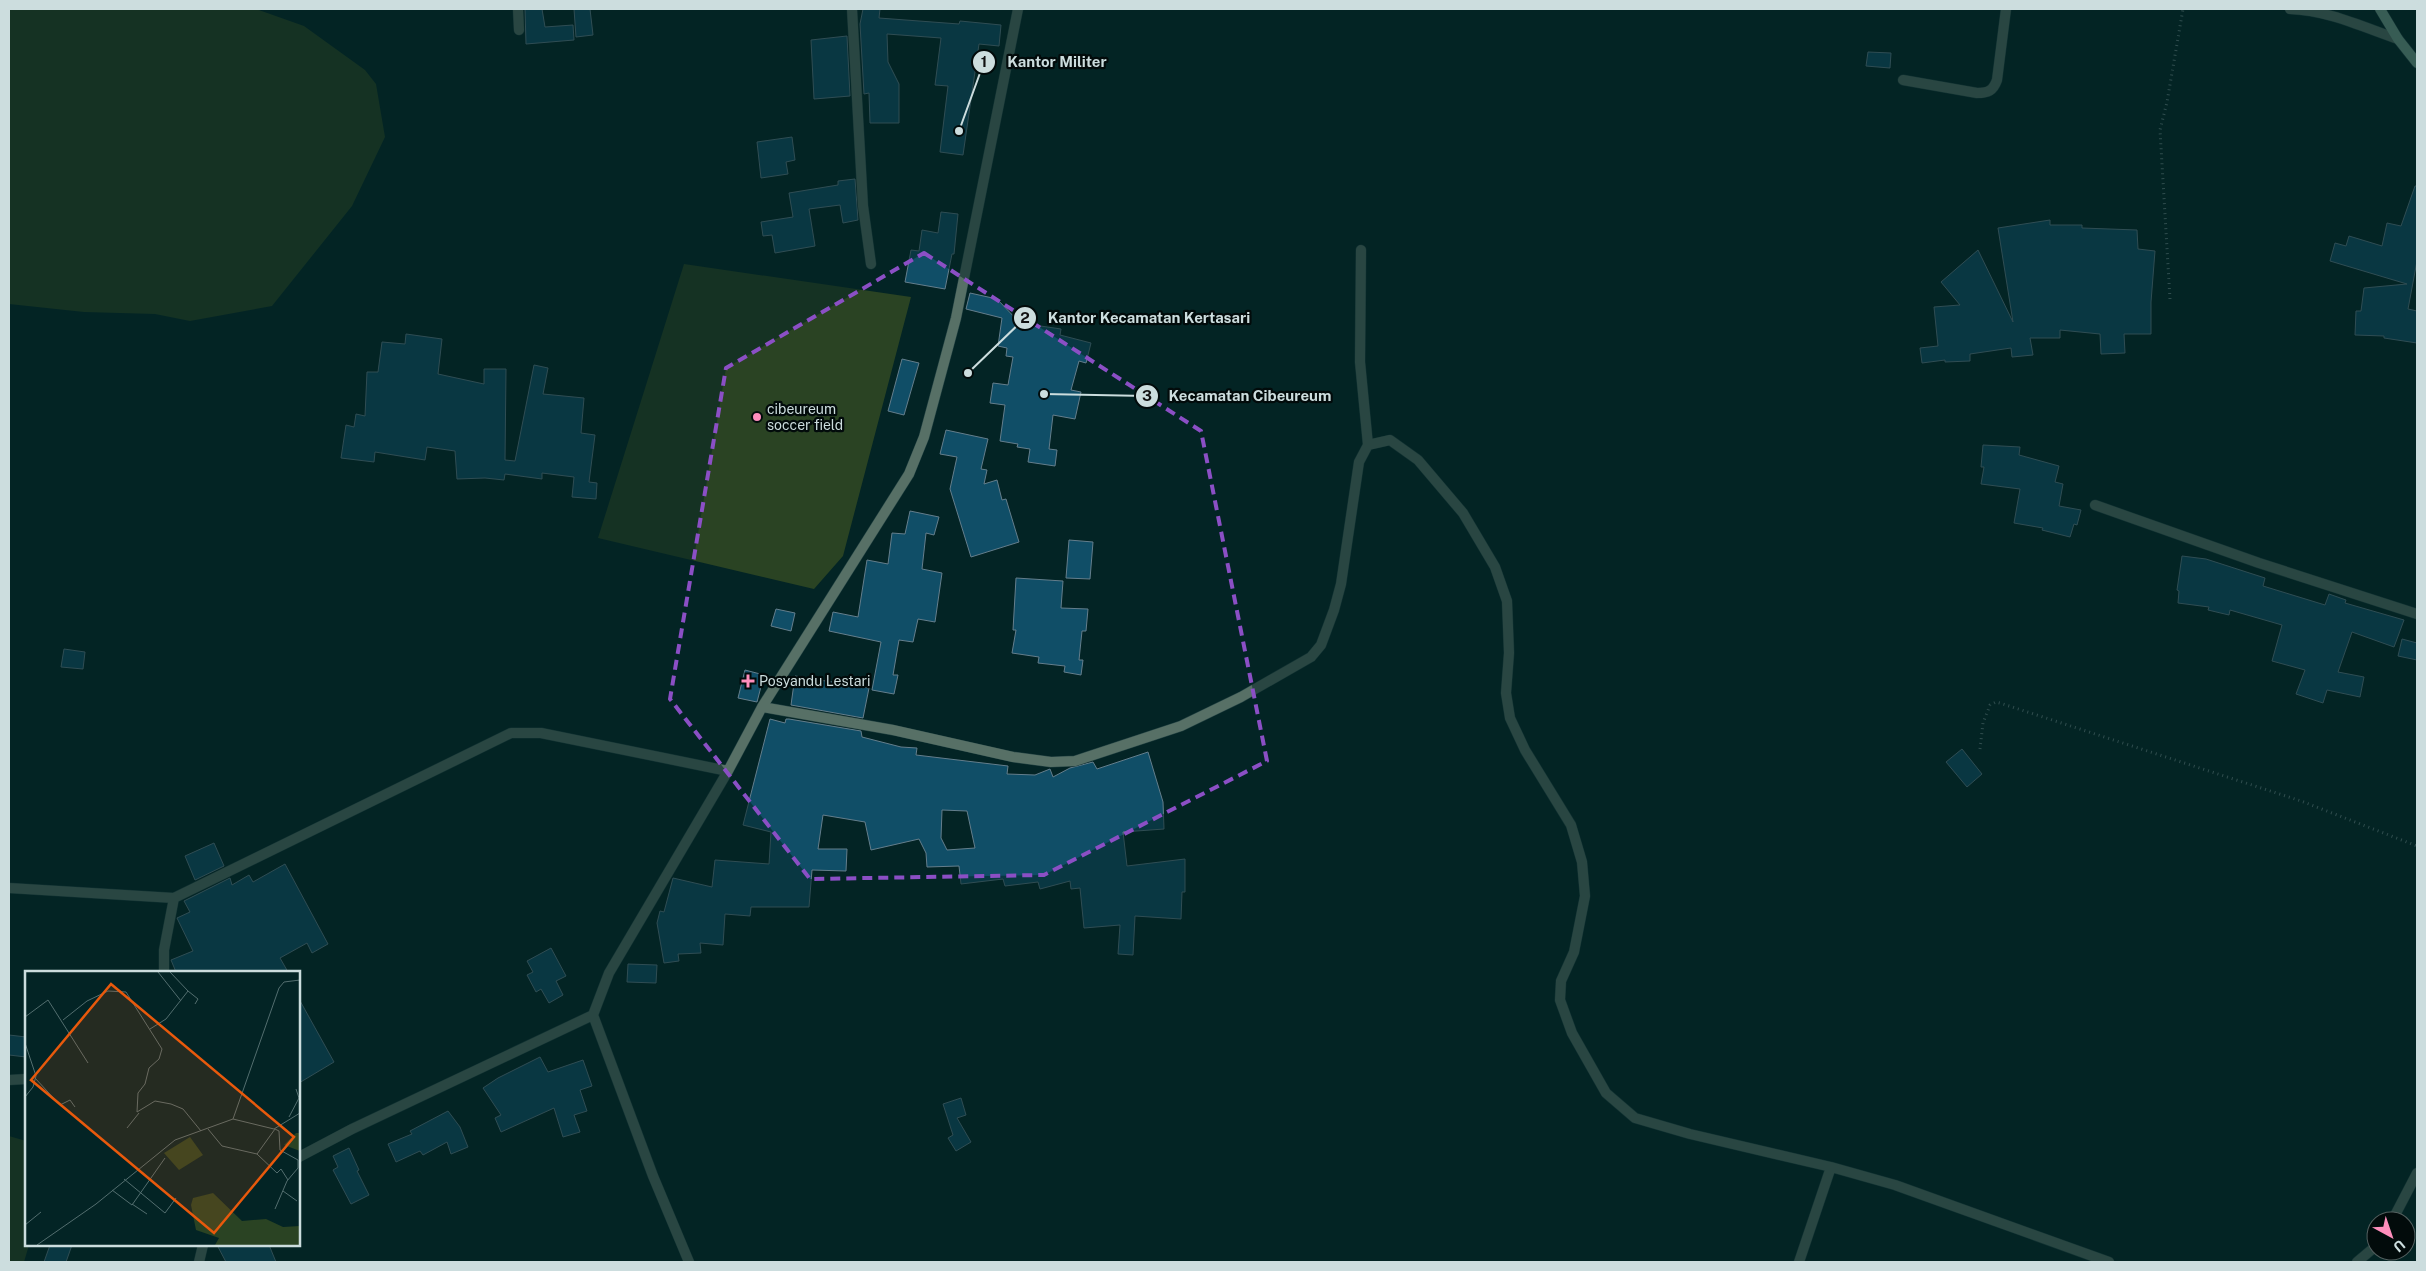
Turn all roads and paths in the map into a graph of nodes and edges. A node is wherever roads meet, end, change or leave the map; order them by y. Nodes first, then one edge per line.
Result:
1 (518, 9) edge
2 (852, 9) edge
3 (1018, 9) edge
4 (2006, 9) edge
5 (2183, 9) edge
6 (2290, 9) edge
7 (2380, 9) edge
8 (519, 30) dead end
9 (2398, 39) junction
10 (2417, 63) edge
11 (1903, 80) dead end
12 (1361, 250) dead end
13 (871, 264) dead end
14 (2170, 299) dead end
15 (1368, 445) junction
16 (2094, 505) dead end
17 (2417, 614) edge
18 (762, 707) junction
19 (1980, 749) dead end
20 (728, 771) junction
21 (2417, 846) edge
22 (9, 888) edge
23 (174, 898) junction
24 (164, 971) edge
25 (594, 1015) junction
26 (25, 1079) edge
27 (9, 1080) edge
28 (300, 1156) edge
29 (1831, 1167) junction
30 (2417, 1173) edge
31 (2397, 1211) edge
32 (203, 1246) edge
33 (199, 1262) edge
34 (690, 1262) edge
35 (1799, 1262) edge
36 (2109, 1262) edge

1 - 8 street
2 - 13 street
3 - 18 street
4 - 11 street
5 - 14 path
6 - 9 street
7 - 9 main road
9 - 10 main road
12 - 15 street
15 - 18 street
15 - 29 street
16 - 17 street
18 - 20 street
19 - 21 path
20 - 23 street
20 - 25 street
22 - 23 street
23 - 24 street
25 - 28 street
25 - 34 street
26 - 27 street
29 - 35 street
29 - 36 street
30 - 31 street
32 - 33 street

